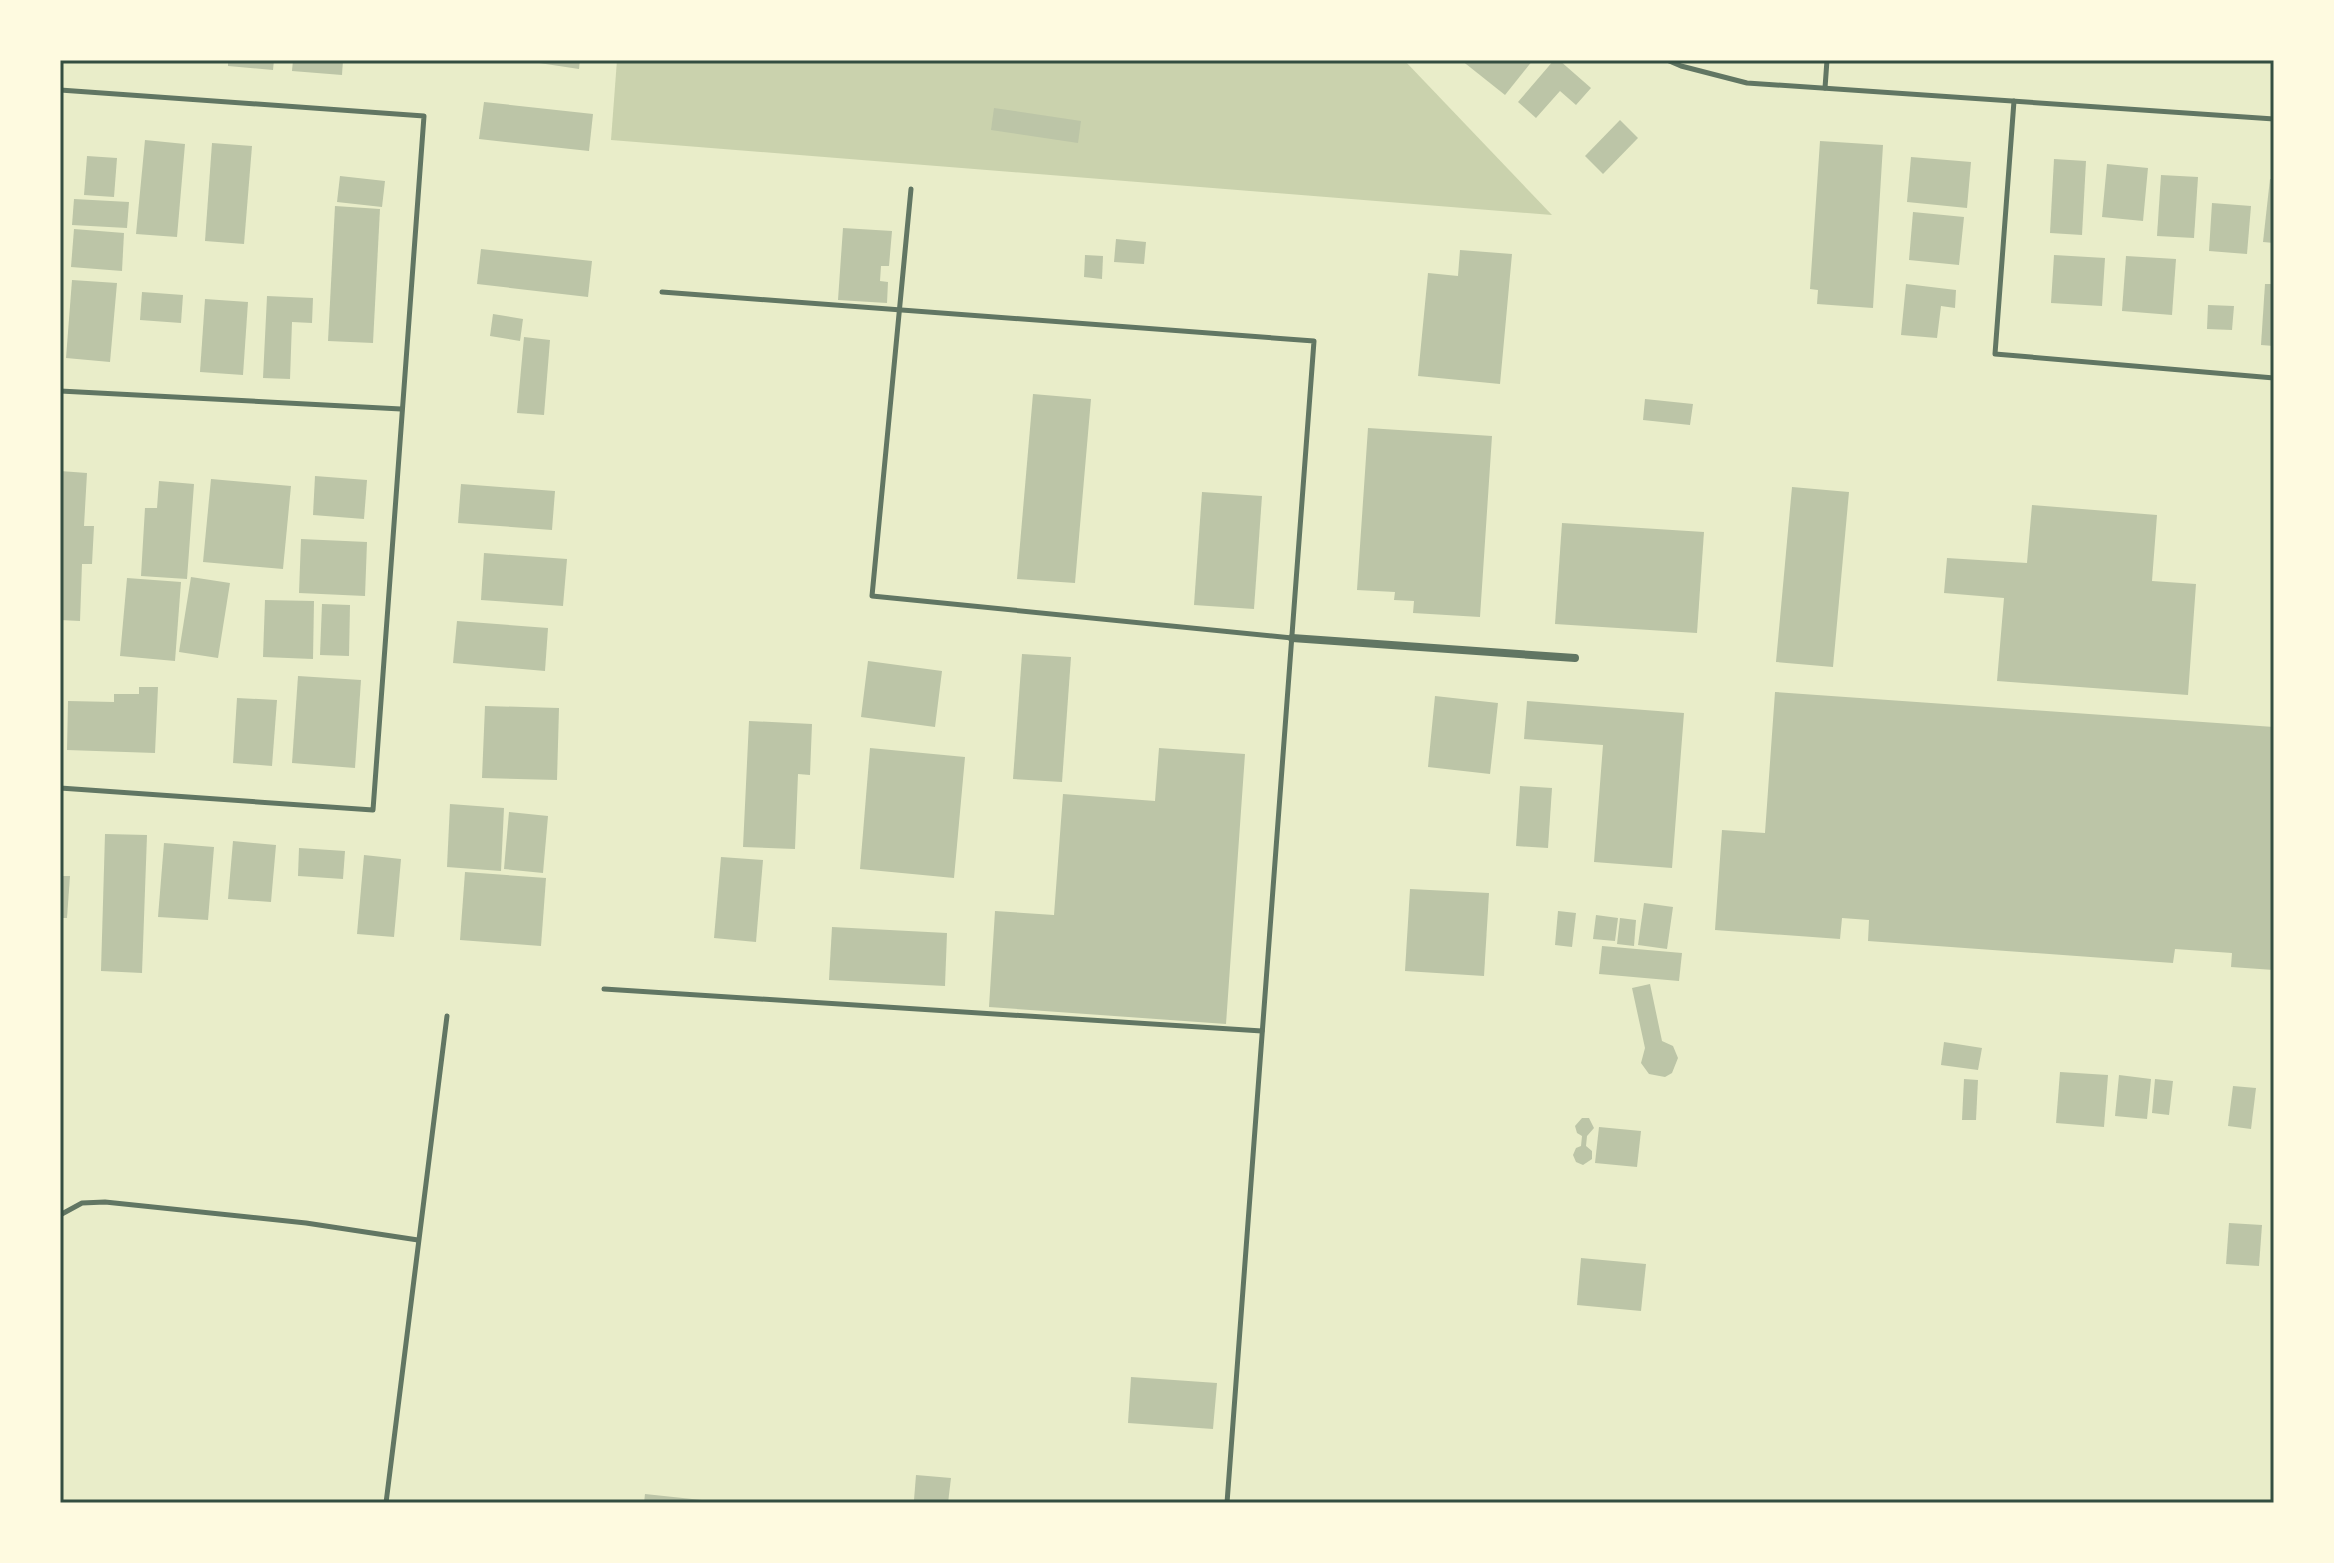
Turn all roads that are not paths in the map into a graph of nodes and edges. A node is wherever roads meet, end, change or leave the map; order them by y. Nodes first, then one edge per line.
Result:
1 (1667, 60) edge
2 (1827, 60) edge
3 (1825, 88) junction
4 (60, 90) edge
5 (2014, 101) junction
6 (2274, 119) edge
7 (911, 189) dead end
8 (662, 292) dead end
9 (900, 310) junction
10 (2274, 378) edge
11 (60, 391) edge
12 (401, 409) junction
13 (1292, 638) junction
14 (1575, 658) dead end
15 (60, 788) edge
16 (604, 989) dead end
17 (447, 1016) dead end
18 (1262, 1031) junction
19 (60, 1215) edge
20 (418, 1240) junction
21 (386, 1503) edge
22 (1227, 1503) edge

1 - 3 lane
2 - 3 lane
3 - 5 lane
4 - 12 lane
5 - 6 lane
5 - 10 lane
7 - 9 lane
8 - 9 lane
9 - 13 lane
9 - 13 lane
11 - 12 lane
12 - 15 lane
13 - 14 street
13 - 18 lane
16 - 18 lane
17 - 20 lane
18 - 22 lane
19 - 20 lane
20 - 21 lane

